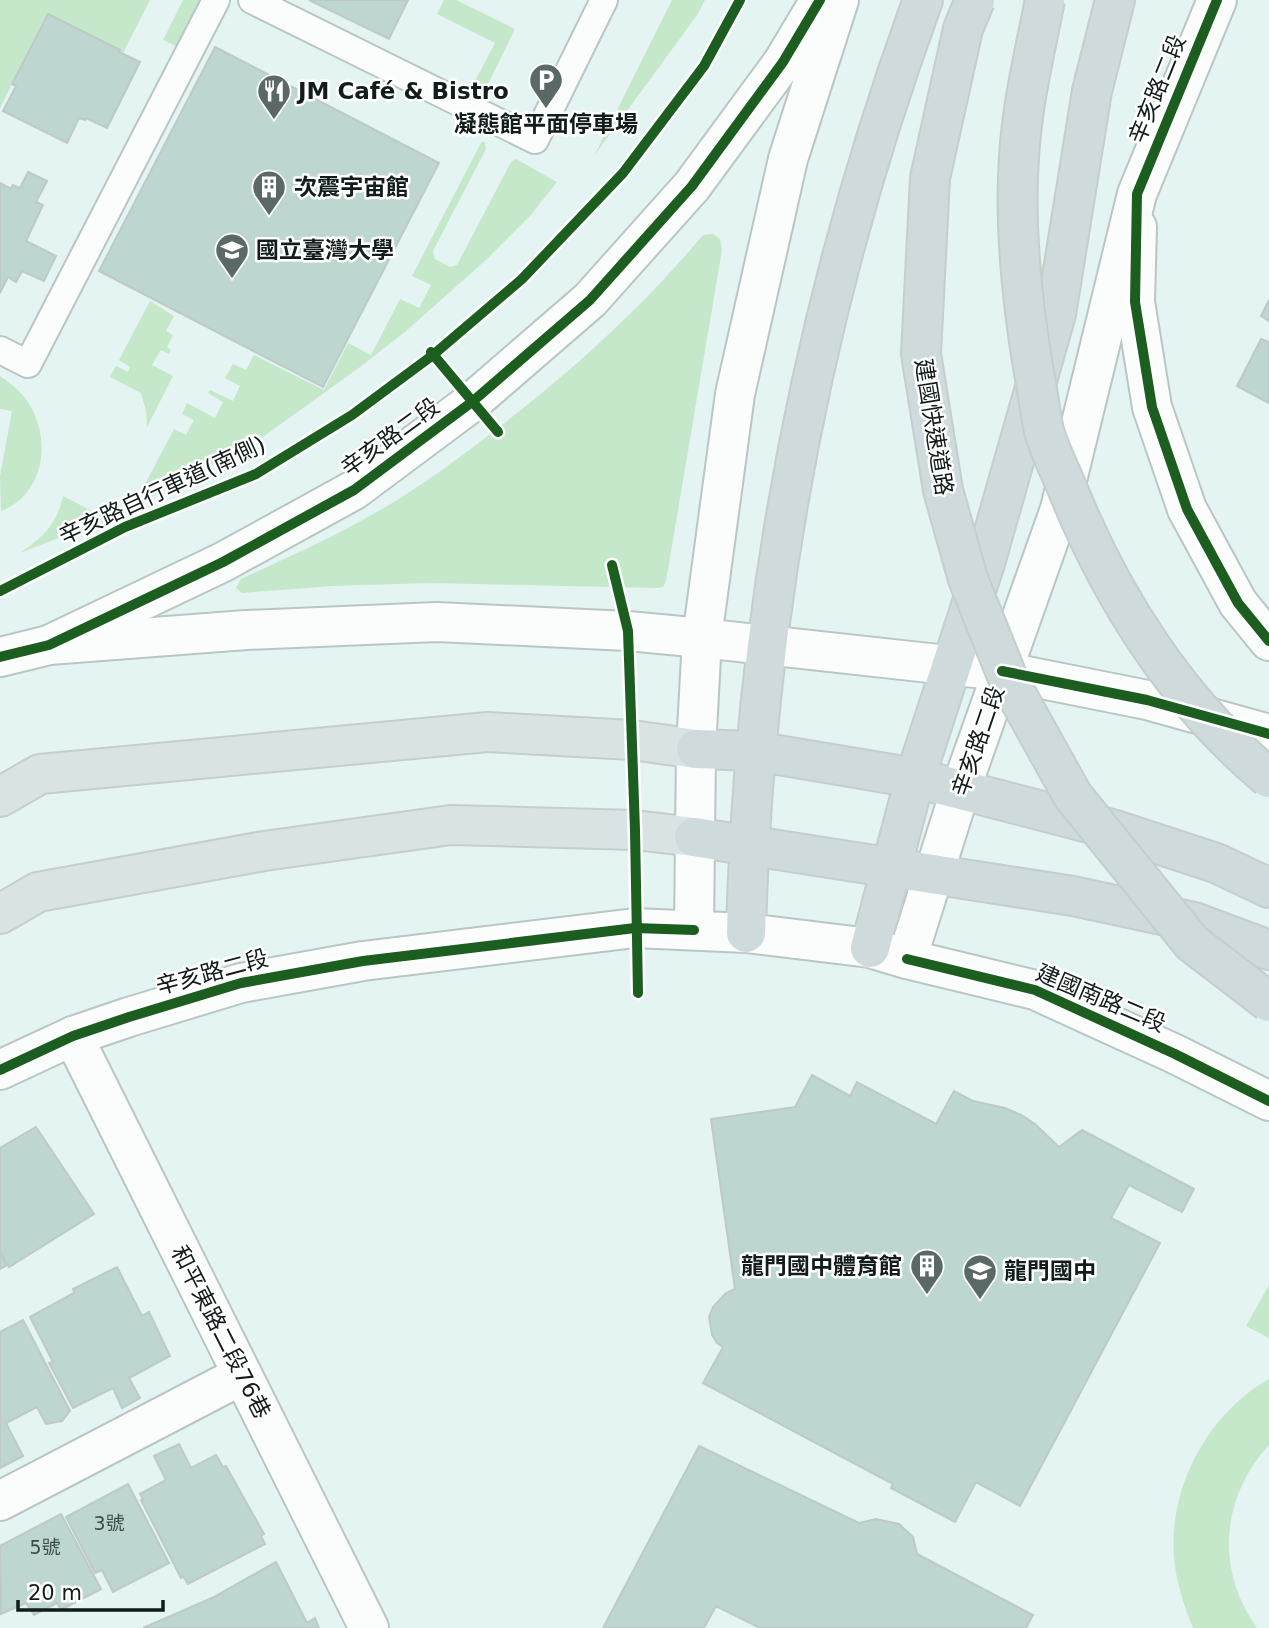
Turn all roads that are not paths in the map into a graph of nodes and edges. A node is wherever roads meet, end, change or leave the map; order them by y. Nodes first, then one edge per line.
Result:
1 (216, 0) edge
2 (252, 0) edge
3 (604, 0) edge
4 (820, 0) edge
5 (839, 0) edge
6 (923, 0) edge
7 (975, 0) edge
8 (1045, 0) edge
9 (1115, 0) edge
10 (1217, 0) edge
11 (1138, 194) junction
12 (0, 350) edge
13 (702, 638) junction
14 (1269, 641) edge
15 (49, 645) junction
16 (766, 646) junction
17 (0, 657) edge
18 (951, 666) junction
19 (1002, 671) junction
20 (1269, 734) edge
21 (696, 749) junction
22 (755, 751) junction
23 (915, 778) junction
24 (1269, 778) edge
25 (960, 791) junction
26 (0, 797) edge
27 (694, 837) junction
28 (748, 847) junction
29 (891, 866) junction
30 (933, 873) junction
31 (1269, 888) edge
32 (0, 914) edge
33 (694, 930) junction
34 (746, 933) junction
35 (870, 948) junction
36 (1269, 950) edge
37 (907, 959) junction
38 (1269, 1002) edge
39 (72, 1037) junction
40 (0, 1070) edge
41 (1269, 1101) edge
42 (242, 1375) junction
43 (0, 1501) edge
44 (369, 1628) edge

1 - 12 lane
2 - 3 lane
4 - 15 main road, 辛亥路二段
5 - 13 main road
6 - 16 highway
7 - 38 highway, 建國快速道路, bridge
8 - 24 highway, bridge
9 - 18 highway
10 - 11 main road, 辛亥路二段
11 - 14 main road
11 - 19 main road, 辛亥路二段
13 - 15 main road, 辛亥路二段
13 - 16 main road
13 - 21 main road
15 - 17 main road, 辛亥路二段
16 - 18 main road
16 - 22 highway
18 - 19 main road
18 - 23 highway
19 - 20 main road
19 - 25 main road, 辛亥路二段
21 - 22 highway
21 - 26 main road
21 - 27 main road
22 - 23 highway
22 - 28 highway
23 - 25 highway
23 - 29 highway
25 - 30 main road, 辛亥路二段
25 - 31 highway
27 - 28 highway
27 - 32 main road
27 - 33 main road
28 - 29 highway
28 - 34 highway
29 - 30 highway
29 - 35 highway
30 - 36 highway
30 - 37 main road, 辛亥路二段
33 - 34 main road, 辛亥路二段
33 - 39 main road, 辛亥路二段
34 - 35 main road, 辛亥路二段
35 - 37 main road, 辛亥路二段
37 - 41 main road, 建國南路二段
39 - 40 main road, 辛亥路二段
39 - 42 main road, 和平東路二段76巷
42 - 43 main road
42 - 44 main road, 和平東路二段76巷

